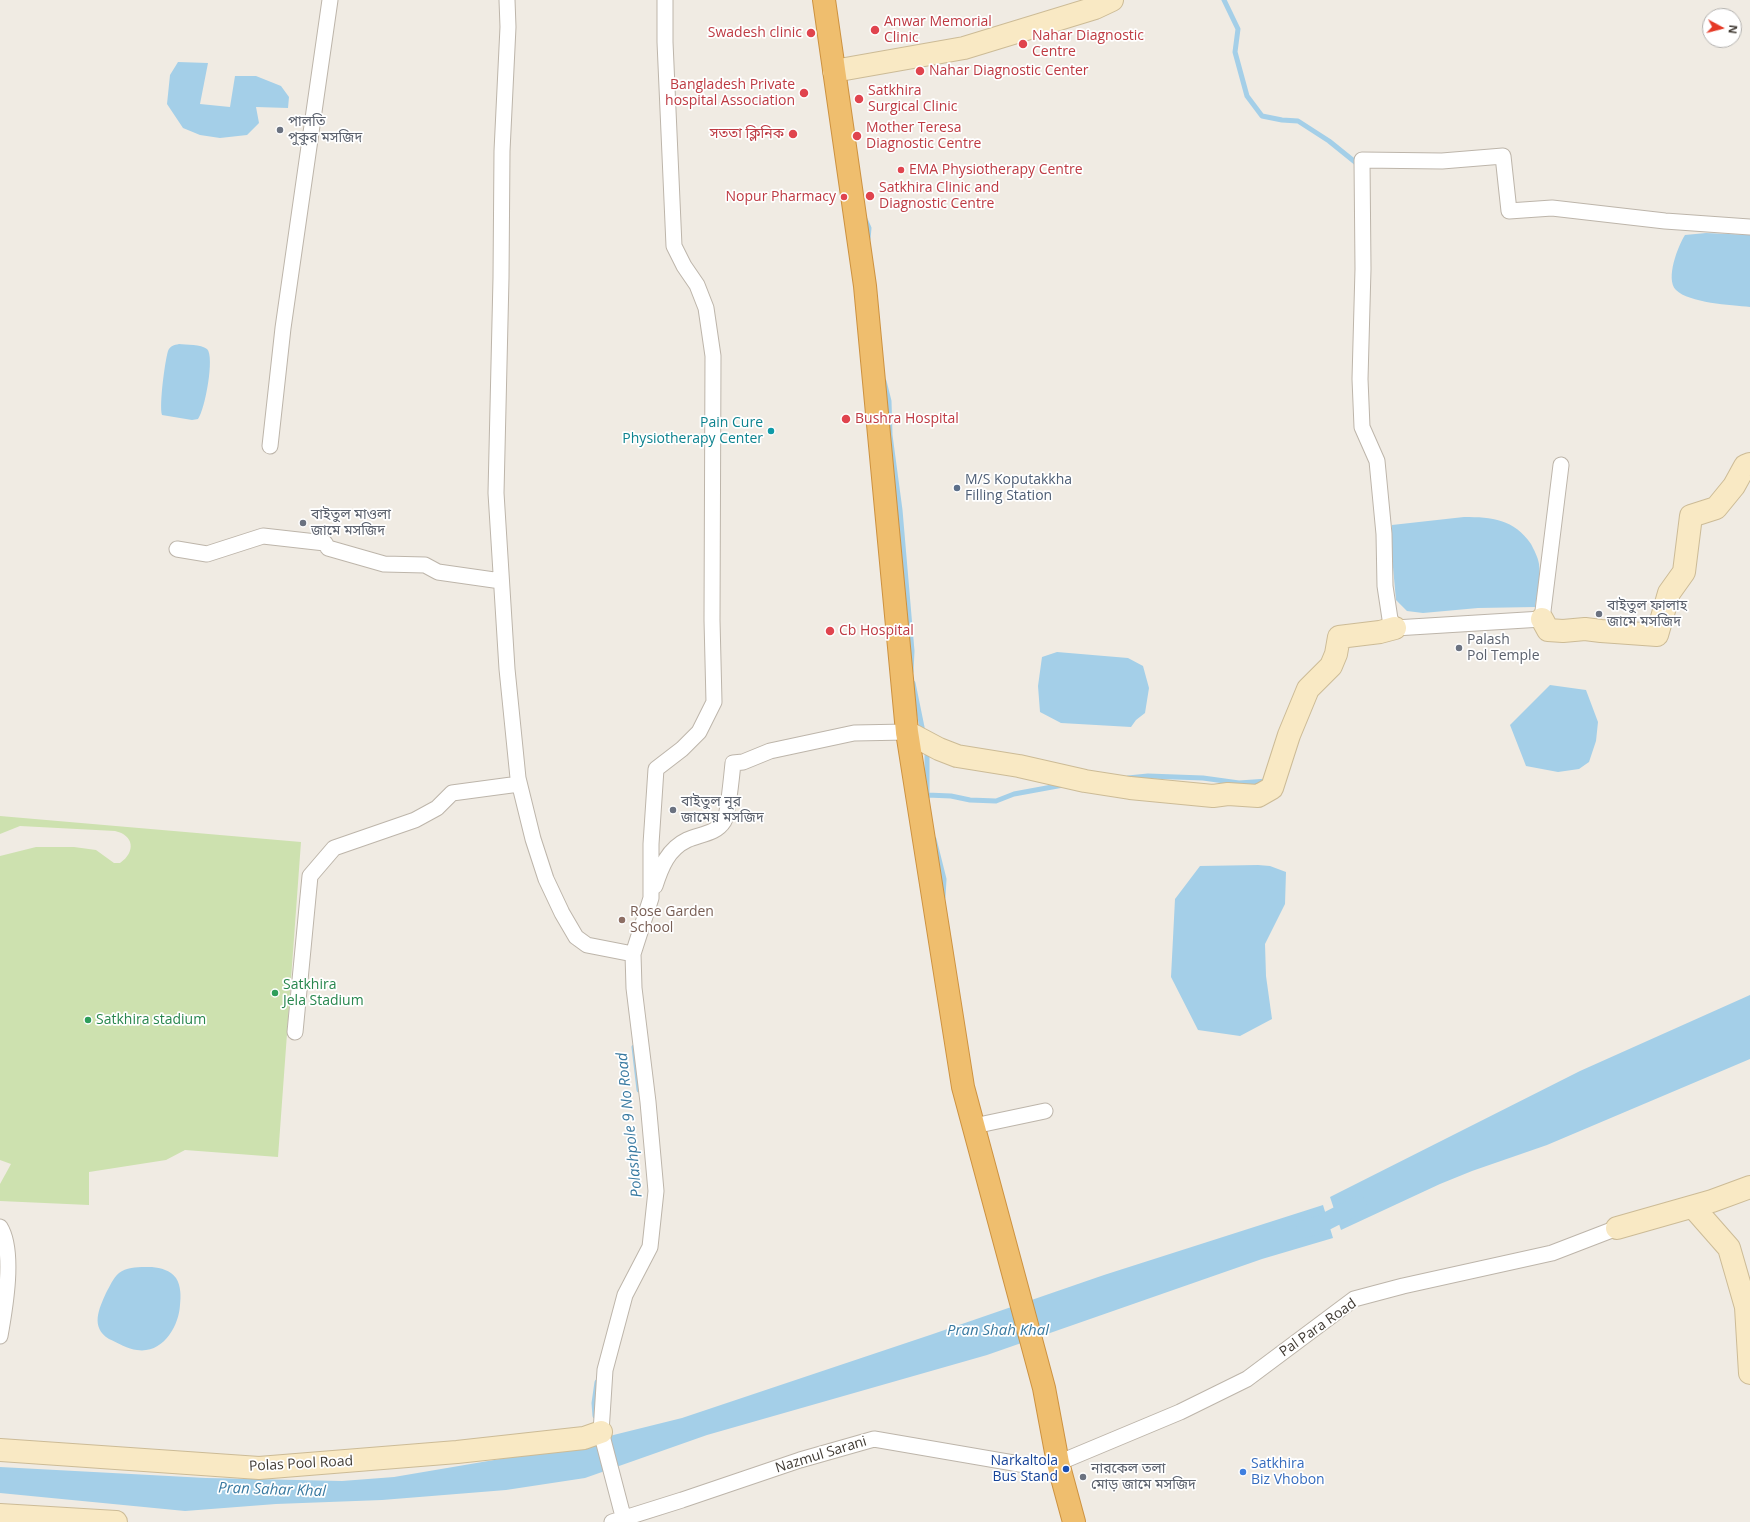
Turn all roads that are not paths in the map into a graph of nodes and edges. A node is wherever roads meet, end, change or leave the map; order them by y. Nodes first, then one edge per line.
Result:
1 (330, 0) edge
2 (507, 0) edge
3 (665, 0) edge
4 (824, 0) edge
5 (1112, 0) edge
6 (834, 71) junction
7 (1750, 227) edge
8 (270, 446) dead end
9 (1750, 464) edge
10 (1561, 465) dead end
11 (177, 550) dead end
12 (501, 581) junction
13 (1542, 619) junction
14 (1395, 628) junction
15 (907, 732) junction
16 (519, 784) junction
17 (651, 898) junction
18 (633, 954) junction
19 (295, 1032) dead end
20 (1045, 1111) dead end
21 (974, 1126) junction
22 (1750, 1187) edge
23 (1693, 1207) junction
24 (0, 1227) edge
25 (1617, 1228) joint
26 (0, 1336) edge
27 (1750, 1373) edge
28 (601, 1432) junction
29 (0, 1450) edge
30 (1059, 1467) junction
31 (0, 1515) edge
32 (618, 1521) edge
33 (116, 1522) edge
34 (1074, 1522) edge

1 - 8 street
2 - 12 street
3 - 17 street
4 - 6 highway
5 - 6 street
6 - 15 highway
7 - 14 street
9 - 13 street
10 - 13 street
11 - 12 street
12 - 16 street
13 - 14 street
14 - 15 street
15 - 17 street
15 - 21 highway
16 - 18 street
16 - 19 street
17 - 18 street
18 - 28 street
20 - 21 street
21 - 30 highway
22 - 23 street
23 - 25 street
23 - 27 street
24 - 26 street
25 - 30 street, Pal Para Road
28 - 29 street, Polas Pool Road
28 - 32 street
30 - 32 street, Nazmul Sarani
30 - 34 highway
31 - 33 street

